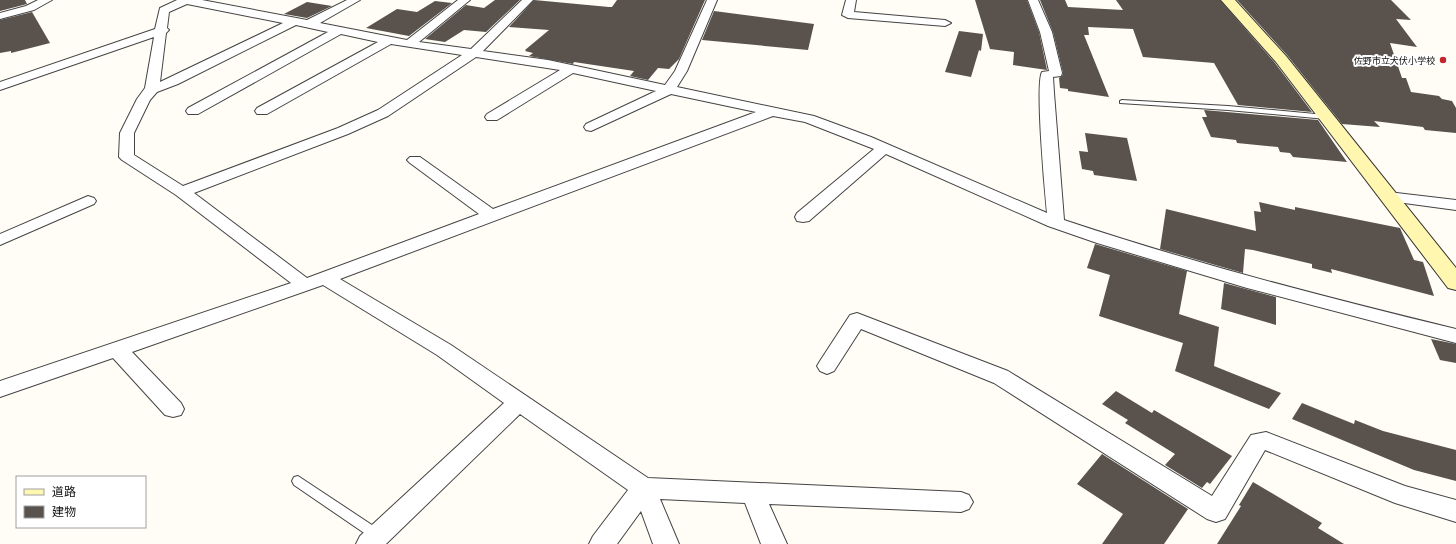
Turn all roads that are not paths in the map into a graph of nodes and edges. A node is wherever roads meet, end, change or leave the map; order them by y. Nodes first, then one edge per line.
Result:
1 (47, 0) edge
2 (185, 0) edge
3 (355, 0) edge
4 (465, 0) edge
5 (528, 0) edge
6 (712, 0) edge
7 (851, 0) edge
8 (1033, 0) edge
9 (1228, 0) edge
10 (0, 16) edge
11 (295, 21) junction
12 (945, 23) dead end
13 (309, 24) junction
14 (163, 30) junction
15 (340, 30) junction
16 (390, 40) junction
17 (409, 44) junction
18 (473, 54) junction
19 (571, 69) junction
20 (0, 86) edge
21 (152, 89) junction
22 (668, 90) junction
23 (1122, 102) dead end
24 (193, 111) dead end
25 (262, 111) dead end
26 (772, 111) junction
27 (492, 117) dead end
28 (1326, 117) junction
29 (592, 127) dead end
30 (884, 148) junction
31 (415, 160) dead end
32 (182, 192) junction
33 (1388, 197) junction
34 (88, 201) dead end
35 (1456, 205) edge
36 (492, 216) junction
37 (803, 217) dead end
38 (1054, 222) junction
39 (0, 240) edge
40 (325, 278) junction
41 (1456, 283) edge
42 (305, 285) junction
43 (1456, 336) edge
44 (117, 349) junction
45 (827, 366) dead end
46 (0, 389) edge
47 (519, 402) junction
48 (173, 409) dead end
49 (298, 481) dead end
50 (644, 488) junction
51 (753, 493) junction
52 (961, 502) dead end
53 (1456, 511) edge
54 (374, 540) edge
55 (602, 544) edge
56 (666, 544) edge
57 (774, 544) edge

1 - 10 street
2 - 11 street
2 - 14 street
3 - 13 street
4 - 17 street
5 - 18 street
6 - 22 street
7 - 12 street
8 - 38 street
9 - 28 street
11 - 13 street
11 - 21 street
13 - 15 street
14 - 20 street
14 - 21 street
15 - 16 street
15 - 24 street
16 - 17 street
16 - 25 street
17 - 18 street
18 - 19 street
18 - 32 street
19 - 22 street
19 - 27 street
21 - 32 street
22 - 26 street
22 - 29 street
23 - 28 lane
26 - 30 street
26 - 36 street
28 - 33 street
30 - 37 street
30 - 38 street
31 - 36 street
32 - 42 street
33 - 35 street
33 - 41 street
34 - 39 street
36 - 40 street
38 - 43 street
40 - 42 street
40 - 47 street
42 - 44 street
44 - 46 street
44 - 48 street
45 - 53 street
47 - 50 street
47 - 54 street
49 - 54 lane
50 - 51 street
50 - 55 street
50 - 56 street
51 - 52 street
51 - 57 street

